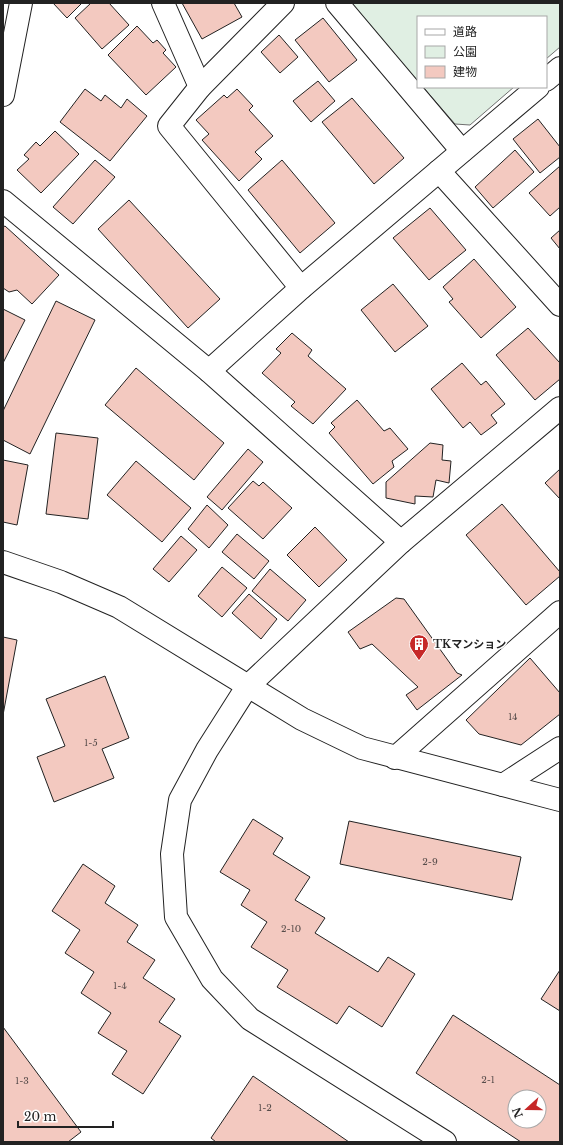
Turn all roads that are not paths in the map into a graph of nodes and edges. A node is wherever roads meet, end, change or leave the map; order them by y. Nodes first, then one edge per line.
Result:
1 (21, 3) edge
2 (163, 3) edge
3 (283, 3) edge
4 (337, 3) edge
5 (560, 68) edge
6 (547, 79) edge
7 (200, 87) junction
8 (537, 88) edge
9 (3, 95) edge
10 (462, 151) junction
11 (439, 171) junction
12 (3, 201) edge
13 (301, 288) junction
14 (560, 305) edge
15 (209, 371) junction
16 (560, 408) edge
17 (401, 542) junction
18 (3, 562) edge
19 (560, 612) edge
20 (247, 687) junction
21 (560, 748) edge
22 (395, 758) junction
23 (503, 785) junction
24 (560, 800) edge
25 (445, 1142) edge

1 - 9 street
2 - 7 street
3 - 7 street
4 - 10 street
5 - 6 street
7 - 13 street
8 - 10 street
10 - 11 street
11 - 13 street
11 - 14 street
12 - 15 street
13 - 15 street
15 - 17 street
16 - 17 street
17 - 20 street
18 - 20 street
19 - 22 street
20 - 22 street
20 - 25 street
21 - 23 street
22 - 23 street
23 - 24 street

